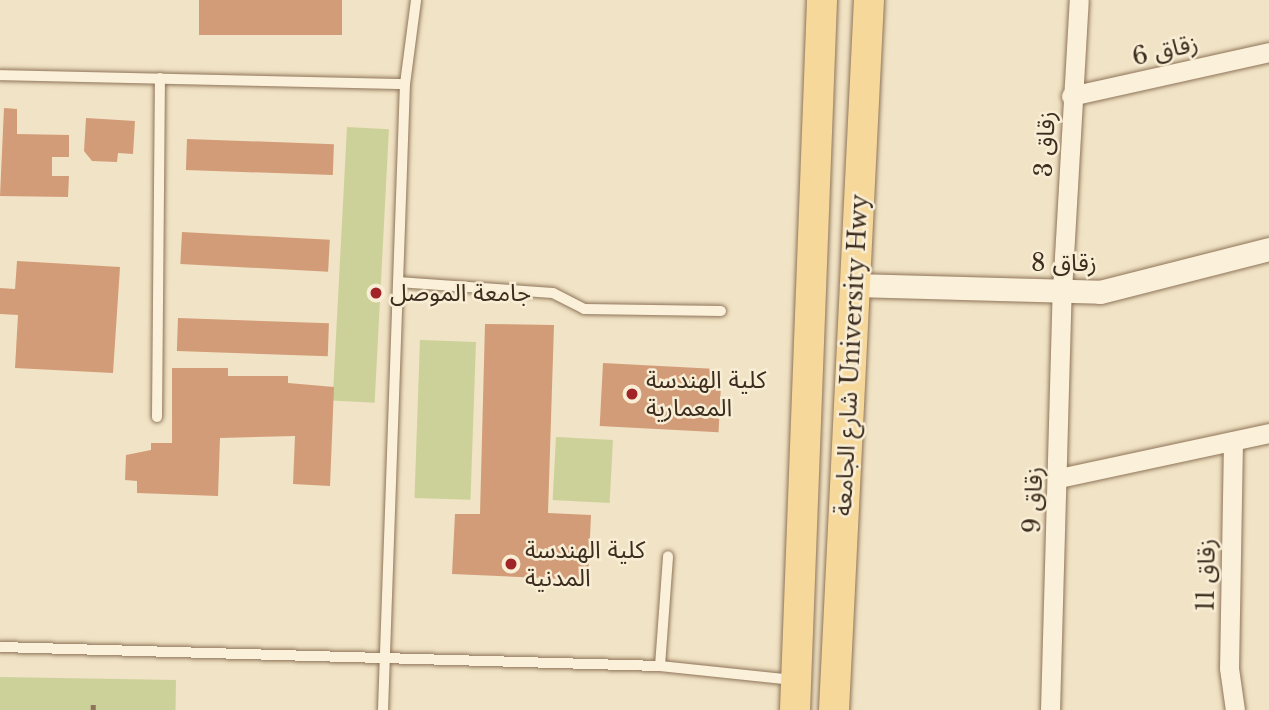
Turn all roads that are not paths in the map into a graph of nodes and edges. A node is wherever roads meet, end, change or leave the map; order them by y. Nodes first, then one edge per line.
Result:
1 (416, 0) edge
2 (822, 0) edge
3 (869, 0) edge
4 (1079, 0) edge
5 (1269, 52) edge
6 (0, 75) edge
7 (160, 79) junction
8 (405, 84) junction
9 (1072, 96) junction
10 (1269, 249) edge
11 (398, 282) junction
12 (854, 285) junction
13 (1062, 291) junction
14 (721, 311) dead end
15 (157, 417) dead end
16 (1269, 433) edge
17 (1233, 441) junction
18 (1059, 478) junction
19 (668, 556) dead end
20 (0, 647) edge
21 (385, 661) junction
22 (660, 666) junction
23 (794, 680) junction
24 (383, 710) edge
25 (795, 710) edge
26 (834, 710) edge
27 (1050, 710) edge
28 (1235, 710) edge

1 - 8 lane
2 - 23 main road, شارع الجامعة University Hwy
3 - 12 main road, شارع الجامعة University Hwy
4 - 9 street, زقاق 3
5 - 9 street, زقاق 6
6 - 7 lane
7 - 8 lane
7 - 15 lane
8 - 11 lane
9 - 13 street, زقاق 3
10 - 13 street, زقاق 8
11 - 14 lane
11 - 21 lane
12 - 13 street, زقاق 8
12 - 26 main road, شارع الجامعة University Hwy
13 - 18 street, زقاق 9
16 - 17 street
17 - 18 street
17 - 28 street, زقاق 11
18 - 27 street, زقاق 9
19 - 22 lane
20 - 21 lane
21 - 22 lane
21 - 24 lane
22 - 23 lane
23 - 25 main road, شارع الجامعة University Hwy

